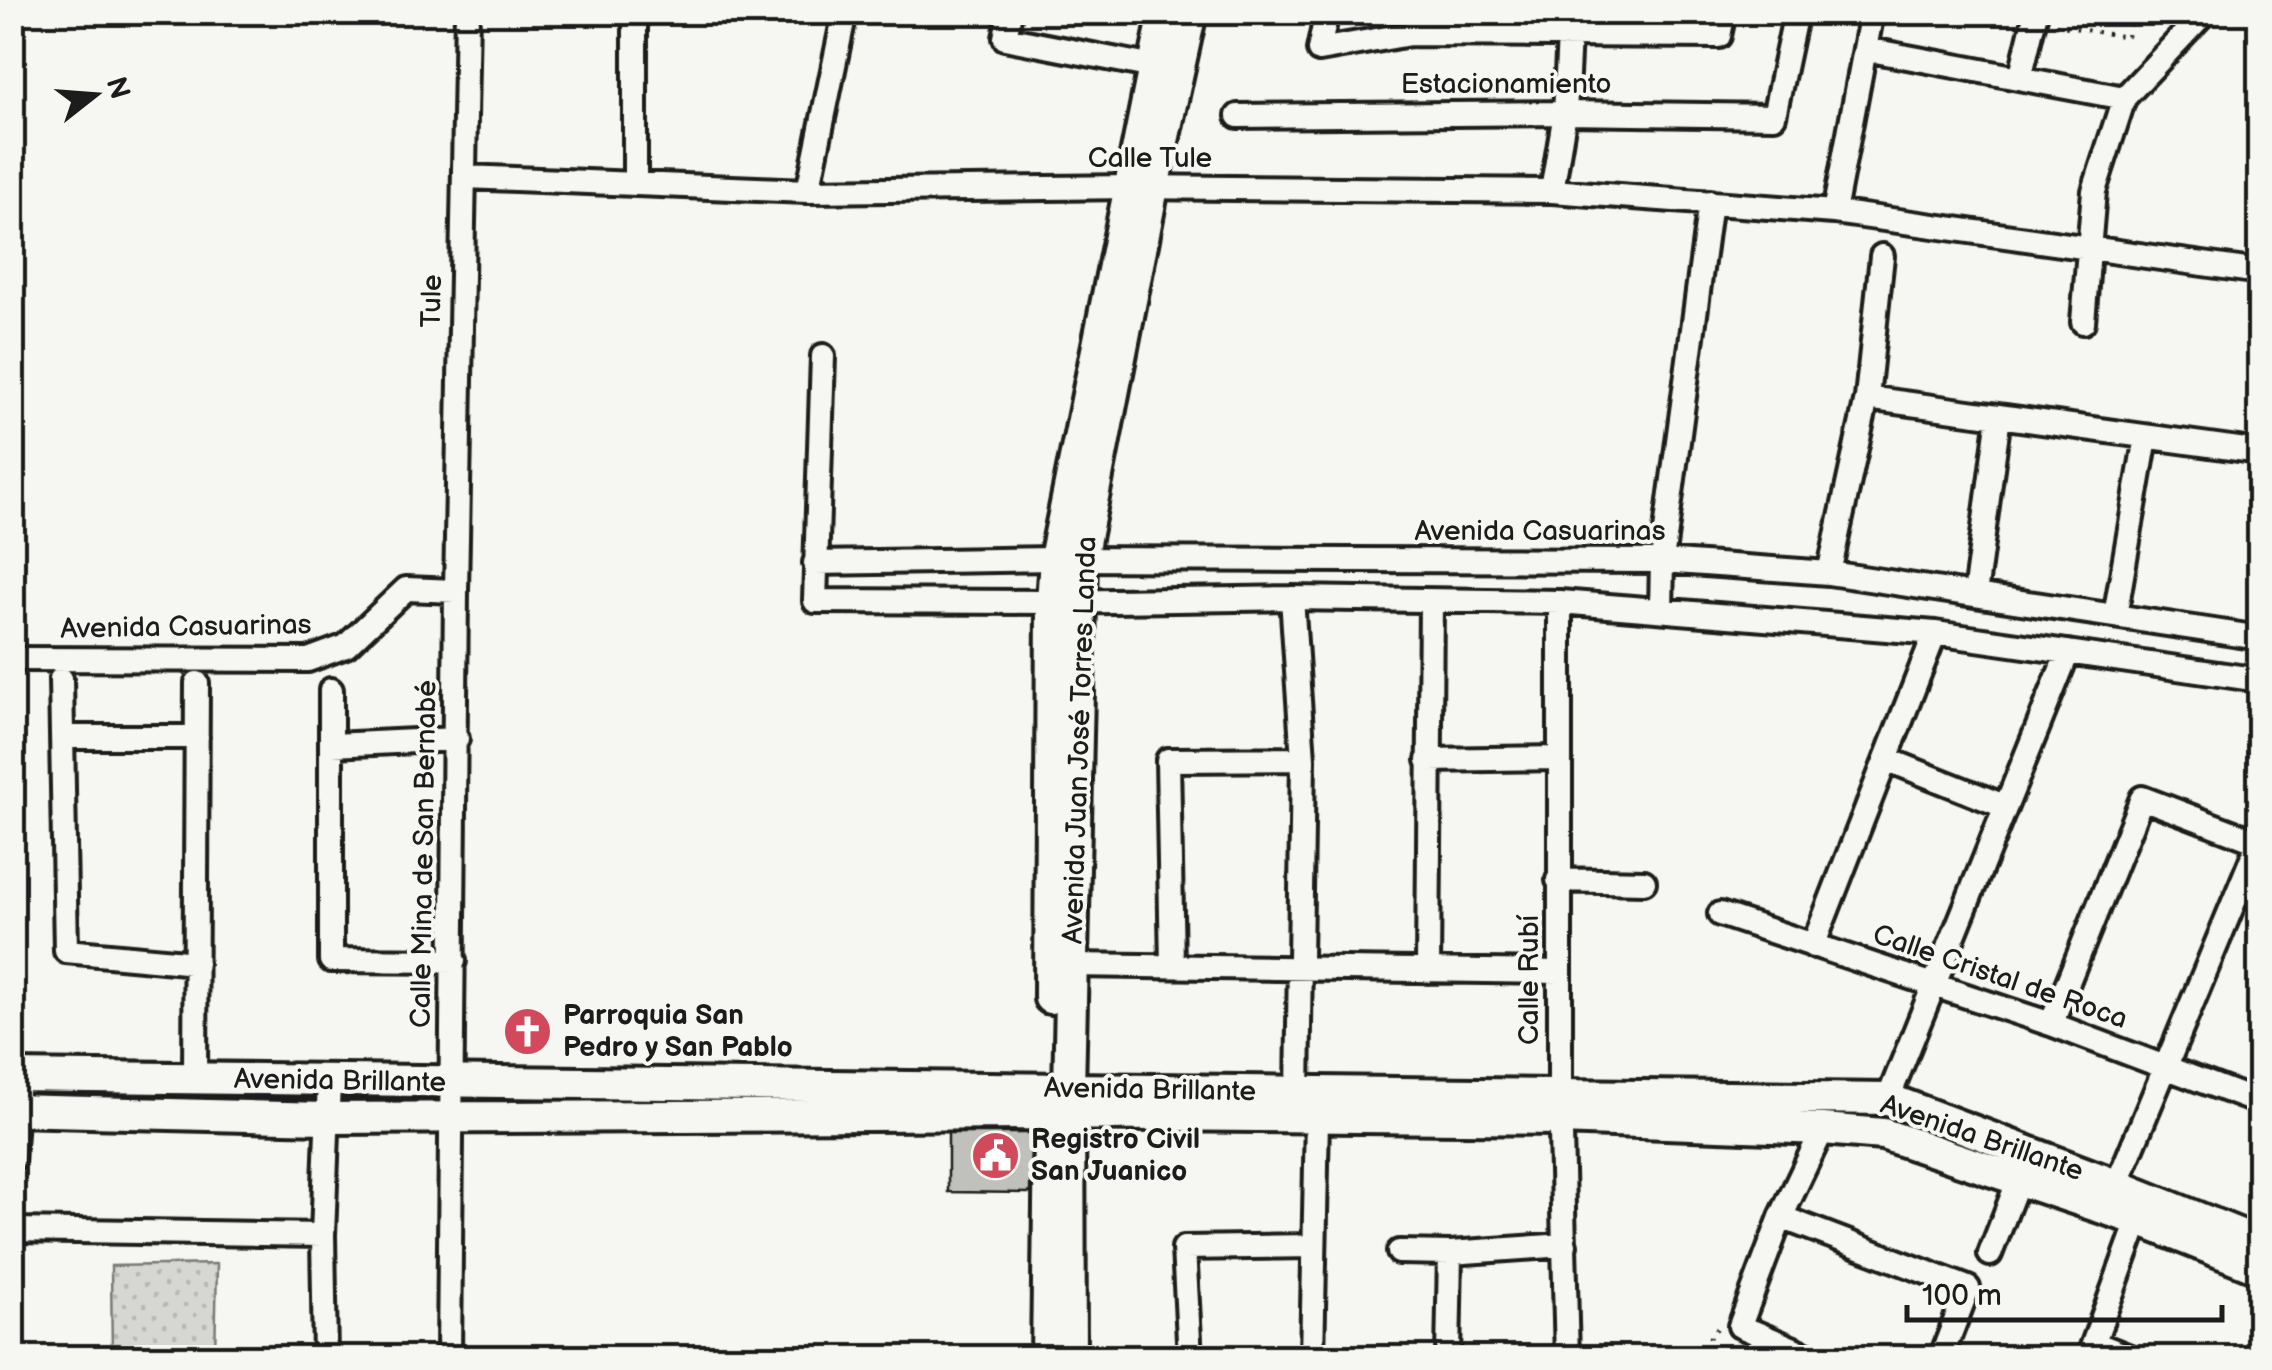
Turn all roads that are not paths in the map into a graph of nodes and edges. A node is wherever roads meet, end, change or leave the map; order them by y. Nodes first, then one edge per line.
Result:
1 (468, 12) edge
2 (636, 12) edge
3 (845, 12) edge
4 (1010, 12) edge
5 (1165, 12) edge
6 (1191, 12) edge
7 (1327, 12) edge
8 (1796, 12) edge
9 (1872, 12) edge
10 (2206, 12) edge
11 (2035, 17) edge
12 (1488, 22) edge
13 (1411, 23) edge
14 (1571, 24) edge
15 (1642, 24) edge
16 (1722, 24) edge
17 (1865, 49) junction
18 (1154, 67) junction
19 (2020, 78) junction
20 (2124, 98) junction
21 (1565, 113) junction
22 (1238, 116) dead end
23 (465, 177) junction
24 (636, 184) junction
25 (1142, 187) junction
26 (1552, 190) junction
27 (808, 192) junction
28 (1710, 202) junction
29 (1834, 212) junction
30 (2088, 246) junction
31 (1882, 256) dead end
32 (2260, 272) edge
33 (2083, 322) dead end
34 (823, 356) dead end
35 (1866, 398) junction
36 (1999, 416) junction
37 (2146, 437) junction
38 (2260, 452) edge
39 (1068, 559) junction
40 (1662, 561) junction
41 (815, 563) junction
42 (1829, 574) junction
43 (456, 592) junction
44 (1975, 595) junction
45 (1292, 598) junction
46 (1066, 601) junction
47 (1430, 602) junction
48 (1560, 602) junction
49 (2019, 602) junction
50 (1661, 610) junction
51 (2115, 616) junction
52 (1935, 633) junction
53 (2260, 638) edge
54 (2012, 644) junction
55 (2068, 652) junction
56 (12, 659) edge
57 (61, 679) dead end
58 (2260, 680) edge
59 (198, 683) dead end
60 (331, 690) dead end
61 (63, 737) junction
62 (198, 737) junction
63 (457, 740) junction
64 (332, 745) junction
65 (1558, 758) junction
66 (1304, 759) junction
67 (1886, 759) junction
68 (1428, 760) junction
69 (2004, 806) junction
70 (2259, 840) edge
71 (1558, 880) junction
72 (1644, 882) dead end
73 (1720, 914) dead end
74 (1813, 946) junction
75 (454, 961) junction
76 (196, 963) junction
77 (1072, 965) junction
78 (1172, 966) junction
79 (1302, 970) junction
80 (1428, 970) junction
81 (1559, 972) junction
82 (1932, 987) junction
83 (2050, 1024) junction
84 (2166, 1065) junction
85 (15, 1076) edge
86 (194, 1079) junction
87 (328, 1081) junction
88 (451, 1083) junction
89 (1298, 1093) junction
90 (1888, 1099) junction
91 (1060, 1101) junction
92 (2260, 1102) edge
93 (1560, 1108) junction
94 (14, 1110) edge
95 (452, 1116) junction
96 (326, 1118) junction
97 (1317, 1118) junction
98 (1823, 1129) junction
99 (12, 1160) edge
100 (2018, 1179) junction
101 (2112, 1197) junction
102 (2143, 1208) junction
103 (1781, 1217) junction
104 (12, 1230) edge
105 (324, 1235) junction
106 (2260, 1243) edge
107 (1565, 1245) junction
108 (1314, 1246) junction
109 (1399, 1252) dead end
110 (1450, 1253) junction
111 (1990, 1254) dead end
112 (2260, 1268) edge
113 (2091, 1350) edge
114 (325, 1358) edge
115 (449, 1358) edge
116 (1047, 1358) edge
117 (1070, 1358) edge
118 (1190, 1358) edge
119 (1312, 1358) edge
120 (1448, 1358) edge
121 (1567, 1358) edge
122 (1815, 1358) edge
123 (1941, 1358) edge
124 (2132, 1358) edge

1 - 23 street, Tule
2 - 24 street
3 - 27 street
4 - 18 street
5 - 18 main road, Avenida Juan José Torres Landa
6 - 25 main road, Avenida Juan José Torres Landa
7 - 13 street
8 - 21 street, Estacionamiento
9 - 17 street
10 - 20 street
11 - 19 street
12 - 13 street
12 - 14 street
14 - 15 street
14 - 21 street
15 - 16 street
17 - 19 street
17 - 29 street
18 - 25 main road, Avenida Juan José Torres Landa
19 - 20 street
20 - 30 street
21 - 22 street, Estacionamiento
21 - 26 street
23 - 24 street, Calle Tule
23 - 43 street, Tule
24 - 27 street, Calle Tule
25 - 26 street, Calle Tule
25 - 27 street, Calle Tule
25 - 39 main road, Avenida Juan José Torres Landa
26 - 28 street, Calle Tule
28 - 29 street, Calle Tule
28 - 40 street
29 - 30 street, Calle Tule
30 - 32 street, Calle Tule
30 - 33 street
31 - 35 street
34 - 41 street
35 - 36 street
35 - 42 street
36 - 37 street
36 - 44 street
37 - 38 street
37 - 51 street
39 - 40 street, Avenida Casuarinas
39 - 41 street, Avenida Casuarinas
39 - 46 main road, Avenida Juan José Torres Landa
40 - 42 street, Avenida Casuarinas
40 - 50 street
41 - 46 street
42 - 44 street, Avenida Casuarinas
43 - 56 street, Avenida Casuarinas
43 - 63 street, Calle Mina de San Bernabé
44 - 49 street, Avenida Casuarinas
45 - 46 street
45 - 47 street
45 - 66 street
46 - 77 main road, Avenida Juan José Torres Landa
46 - 91 main road, Avenida Juan José Torres Landa
47 - 48 street
47 - 68 street
48 - 50 street
48 - 65 street, Calle Rubí
49 - 51 street, Avenida Casuarinas
49 - 54 street
50 - 52 street
51 - 53 street, Avenida Casuarinas
52 - 54 street
52 - 67 street
54 - 55 street
55 - 58 street
55 - 69 street
57 - 61 street
59 - 62 street
60 - 64 street
61 - 62 street
61 - 76 street
62 - 76 street
63 - 64 street
63 - 75 street, Calle Mina de San Bernabé
64 - 75 street
65 - 68 street
65 - 71 street, Calle Rubí
66 - 78 street
66 - 79 street
67 - 69 street
67 - 74 street
68 - 80 street
69 - 82 street
70 - 83 street
70 - 84 street
71 - 72 street
71 - 81 street, Calle Rubí
73 - 74 street, Calle Cristal de Roca
74 - 82 street, Calle Cristal de Roca
75 - 88 street, Calle Mina de San Bernabé
76 - 86 street
77 - 78 street
77 - 91 main road, Avenida Juan José Torres Landa
78 - 79 street
79 - 80 street
79 - 89 street
80 - 81 street
81 - 93 street, Calle Rubí
82 - 83 street, Calle Cristal de Roca
82 - 90 street
83 - 84 street, Calle Cristal de Roca
84 - 92 street, Calle Cristal de Roca
84 - 101 street
85 - 86 main road, Avenida Brillante
85 - 94 street
86 - 87 main road, Avenida Brillante
87 - 88 main road, Avenida Brillante
87 - 96 street
88 - 91 main road, Avenida Brillante
88 - 95 street, Calle Mina de San Bernabé
89 - 91 main road, Avenida Brillante
89 - 93 main road, Avenida Brillante
90 - 93 main road, Avenida Brillante
90 - 101 main road, Avenida Brillante
91 - 95 main road, Avenida Brillante
91 - 97 main road, Avenida Brillante
91 - 116 main road, Avenida Juan José Torres Landa
91 - 117 main road, Avenida Juan José Torres Landa
93 - 97 main road, Avenida Brillante
93 - 98 main road, Avenida Brillante
93 - 107 street, Calle Rubí
94 - 96 main road, Avenida Brillante
94 - 99 street
95 - 96 main road, Avenida Brillante
95 - 115 street, Calle Mina de San Bernabé
96 - 105 street
97 - 108 street
98 - 100 main road, Avenida Brillante
98 - 103 street
100 - 101 main road, Avenida Brillante
100 - 111 street
101 - 102 main road, Avenida Brillante
102 - 106 main road, Avenida Brillante
102 - 112 main road, Avenida Brillante
102 - 113 street
103 - 122 street
103 - 123 street
104 - 105 street
105 - 114 street
107 - 110 street
107 - 121 street, Calle Rubí
108 - 118 street
108 - 119 street
109 - 110 street
110 - 120 street
113 - 124 street

